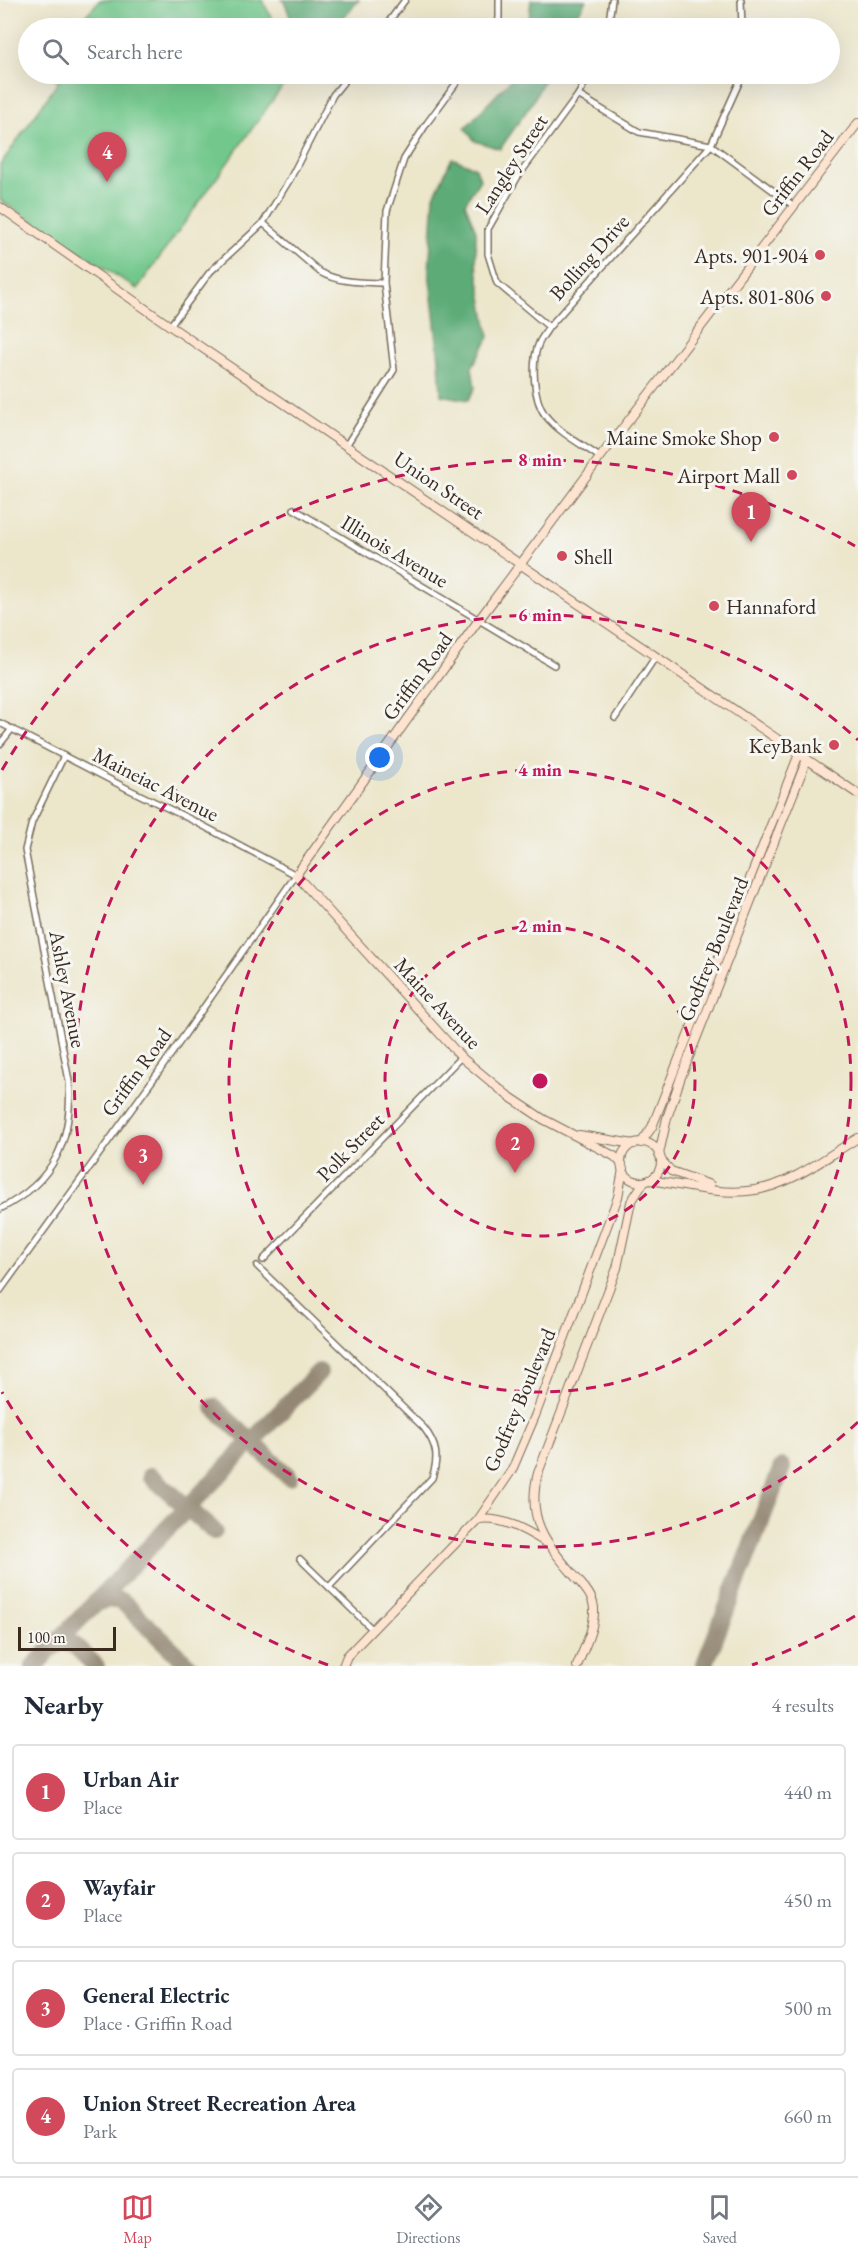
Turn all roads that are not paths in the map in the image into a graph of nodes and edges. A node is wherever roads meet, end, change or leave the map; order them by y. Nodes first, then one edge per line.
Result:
1 (405, 0) edge
2 (499, 0) edge
3 (612, 0) edge
4 (741, 0) edge
5 (392, 18) edge
6 (499, 18) edge
7 (609, 18) edge
8 (742, 18) edge
9 (342, 84) edge
10 (456, 84) edge
11 (584, 84) edge
12 (738, 84) edge
13 (578, 95) junction
14 (858, 123) edge
15 (711, 145) junction
16 (794, 206) junction
17 (0, 207) edge
18 (263, 223) junction
19 (384, 284) junction
20 (170, 326) junction
21 (549, 327) junction
22 (346, 444) junction
23 (601, 458) junction
24 (294, 509) dead end
25 (522, 563) junction
26 (478, 621) junction
27 (656, 656) junction
28 (554, 665) dead end
29 (615, 718) dead end
30 (0, 723) edge
31 (12, 729) junction
32 (0, 744) edge
33 (799, 754) junction
34 (64, 756) junction
35 (807, 759) junction
36 (858, 794) edge
37 (296, 875) junction
38 (461, 1057) junction
39 (572, 1134) junction
40 (858, 1138) edge
41 (637, 1143) junction
42 (660, 1157) junction
43 (622, 1167) junction
44 (647, 1181) junction
45 (731, 1192) junction
46 (0, 1209) edge
47 (263, 1260) dead end
48 (257, 1266) dead end
49 (0, 1291) edge
50 (478, 1520) junction
51 (549, 1544) junction
52 (300, 1559) dead end
53 (329, 1587) junction
54 (372, 1629) junction
55 (344, 1666) edge
56 (577, 1666) edge

1 - 5 street
2 - 6 street
3 - 7 street
4 - 8 street
9 - 18 street
10 - 19 street
11 - 13 street, Langley Street
12 - 15 street, Bolling Drive
13 - 15 street
13 - 21 street, Langley Street
14 - 16 street, Griffin Road
15 - 16 street
15 - 21 street, Bolling Drive
16 - 23 street, Griffin Road
17 - 20 street, Union Street
18 - 19 street
18 - 20 street
19 - 22 street
20 - 22 street, Union Street
21 - 23 street, Bolling Drive
22 - 25 street, Union Street
23 - 25 street, Griffin Road
24 - 26 street, Illinois Avenue
25 - 26 street, Griffin Road
25 - 27 street, Union Street
26 - 28 street, Illinois Avenue
26 - 37 street, Griffin Road
27 - 29 street
27 - 33 street, Union Street
30 - 31 street, Maineiac Avenue
31 - 32 street
31 - 34 street, Maineiac Avenue
33 - 35 street, Union Street
33 - 41 street, Godfrey Boulevard
34 - 37 street, Maineiac Avenue
34 - 46 street, Ashley Avenue
35 - 36 street, Union Street
35 - 42 street, Godfrey Boulevard
37 - 38 street, Maine Avenue
37 - 49 street, Griffin Road
38 - 39 street, Maine Avenue
38 - 47 street, Polk Street
39 - 41 street, Maine Avenue
39 - 43 street, Maine Avenue
40 - 45 street
41 - 42 street
41 - 43 street
42 - 44 street
42 - 45 street
43 - 44 street
43 - 50 street, Godfrey Boulevard
44 - 45 street
44 - 51 street, Godfrey Boulevard
48 - 53 street
50 - 51 street
50 - 54 street, Godfrey Boulevard
51 - 56 street, Godfrey Boulevard
52 - 53 street
53 - 54 street
54 - 55 street, Godfrey Boulevard

